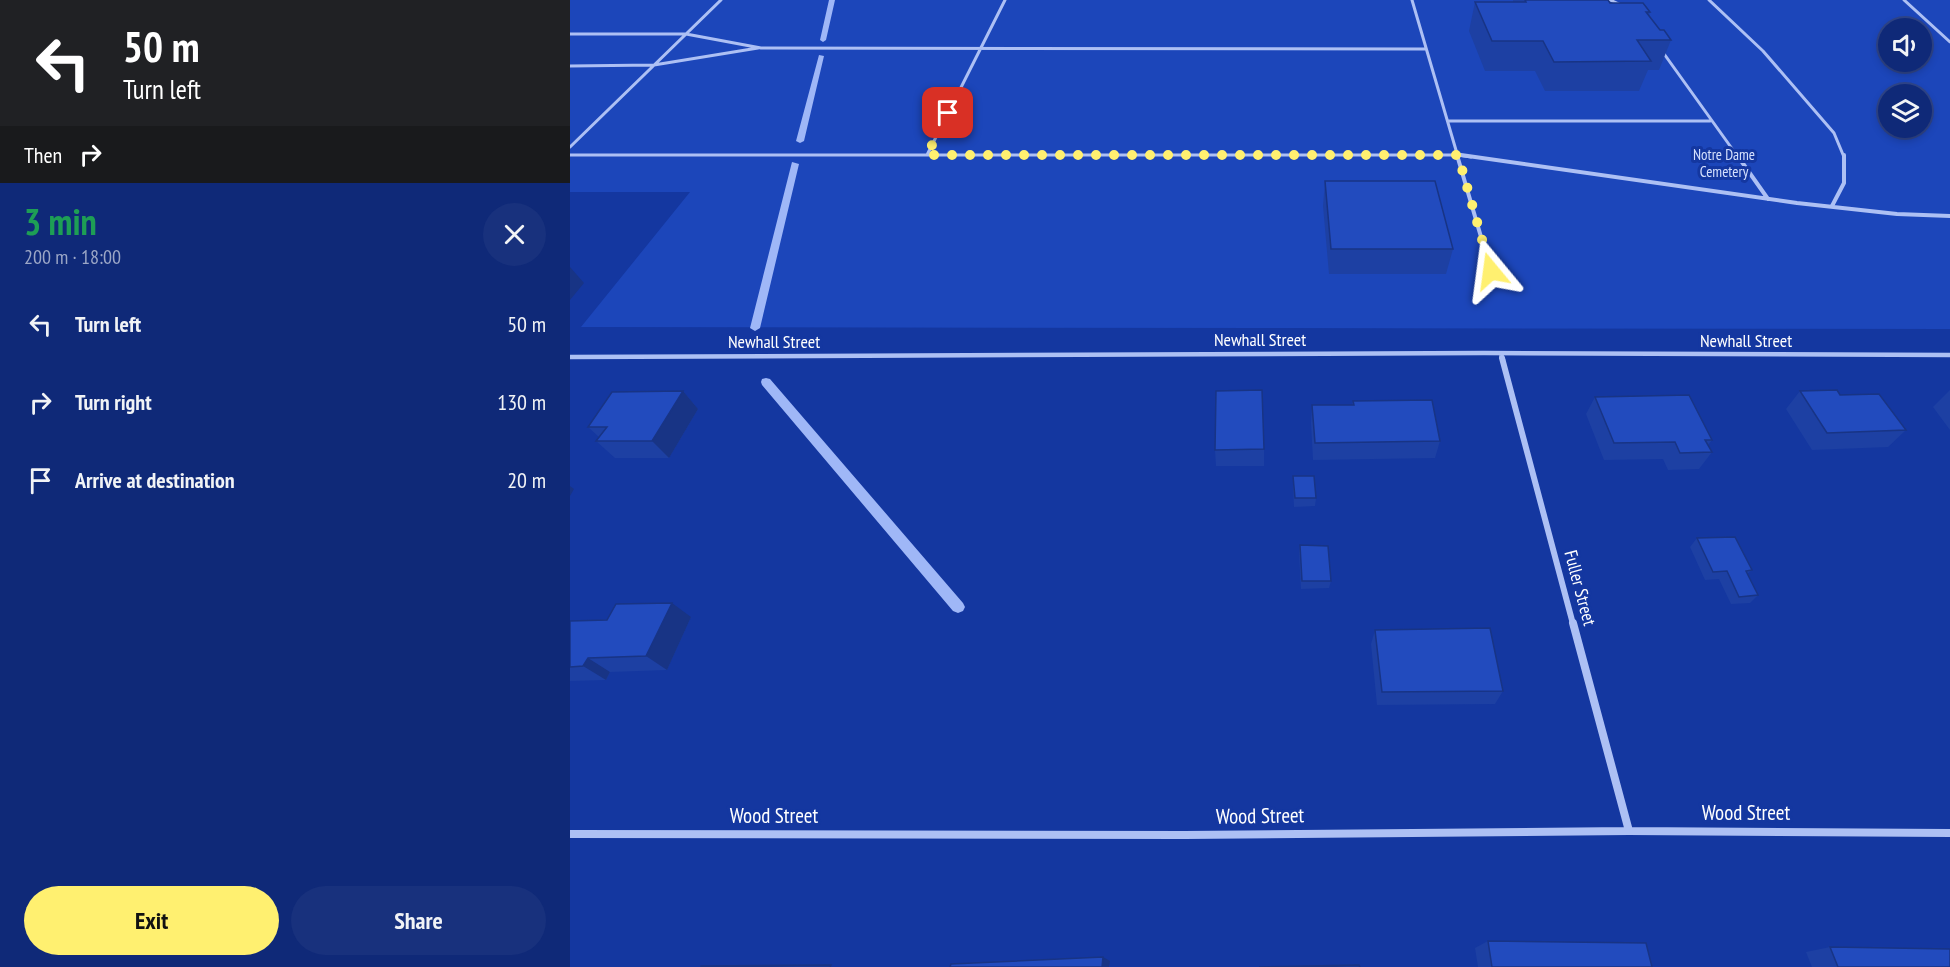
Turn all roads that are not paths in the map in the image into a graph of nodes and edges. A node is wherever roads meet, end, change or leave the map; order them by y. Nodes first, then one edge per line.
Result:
1 (721, 0) edge
2 (1005, 0) edge
3 (1412, 0) edge
4 (1610, 0) edge
5 (1709, 0) edge
6 (1904, 0) edge
7 (1623, 5) edge
8 (570, 34) edge
9 (686, 34) junction
10 (1950, 42) edge
11 (1657, 45) edge
12 (761, 48) junction
13 (980, 49) junction
14 (1426, 49) junction
15 (570, 66) edge
16 (654, 66) junction
17 (1448, 121) junction
18 (1710, 121) junction
19 (570, 147) edge
20 (570, 155) edge
21 (927, 155) junction
22 (1458, 155) junction
23 (1768, 199) junction
24 (1832, 206) junction
25 (1950, 216) edge
26 (1491, 271) dead end
27 (1501, 354) junction
28 (1950, 355) edge
29 (570, 357) edge
30 (1629, 831) junction
31 (1950, 833) edge
32 (570, 834) edge

1 - 9 lane
2 - 13 lane
3 - 14 lane
4 - 7 lane
5 - 24 lane
6 - 10 lane
8 - 9 lane
9 - 12 lane
9 - 16 lane
11 - 18 lane
12 - 13 lane
12 - 16 lane
13 - 14 lane
13 - 21 lane
14 - 17 lane
15 - 16 lane
16 - 19 lane
17 - 18 lane
17 - 22 lane
18 - 23 lane
20 - 21 lane
21 - 22 lane
22 - 23 lane
22 - 26 lane
23 - 24 lane
24 - 25 lane
27 - 28 street, Newhall Street
27 - 29 street, Newhall Street
27 - 30 street, Fuller Street
30 - 31 street, Wood Street
30 - 32 street, Wood Street

